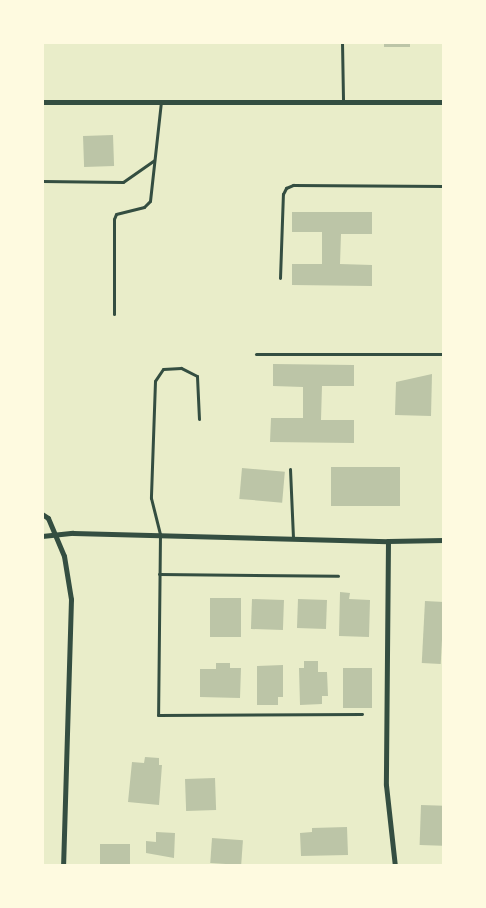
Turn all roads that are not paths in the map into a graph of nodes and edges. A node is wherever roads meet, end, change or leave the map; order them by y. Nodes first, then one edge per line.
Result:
1 (342, 42) edge
2 (42, 102) edge
3 (161, 102) junction
4 (343, 102) junction
5 (444, 102) edge
6 (155, 160) junction
7 (42, 181) edge
8 (444, 186) edge
9 (280, 278) dead end
10 (114, 314) dead end
11 (256, 354) dead end
12 (444, 354) edge
13 (199, 419) dead end
14 (290, 469) dead end
15 (42, 514) edge
16 (55, 534) junction
17 (160, 534) junction
18 (42, 536) edge
19 (293, 538) junction
20 (444, 540) edge
21 (388, 541) junction
22 (159, 574) junction
23 (338, 576) dead end
24 (362, 714) dead end
25 (63, 866) edge
26 (395, 866) edge

1 - 4 lane
2 - 3 street
3 - 4 street
3 - 6 lane
4 - 5 street
6 - 7 lane
6 - 10 lane
8 - 9 lane
11 - 12 lane
13 - 17 lane
14 - 19 lane
15 - 16 street
16 - 17 street
16 - 18 street
16 - 25 street
17 - 19 street
17 - 22 lane
19 - 21 street
20 - 21 street
21 - 26 street
22 - 23 lane
22 - 24 lane

